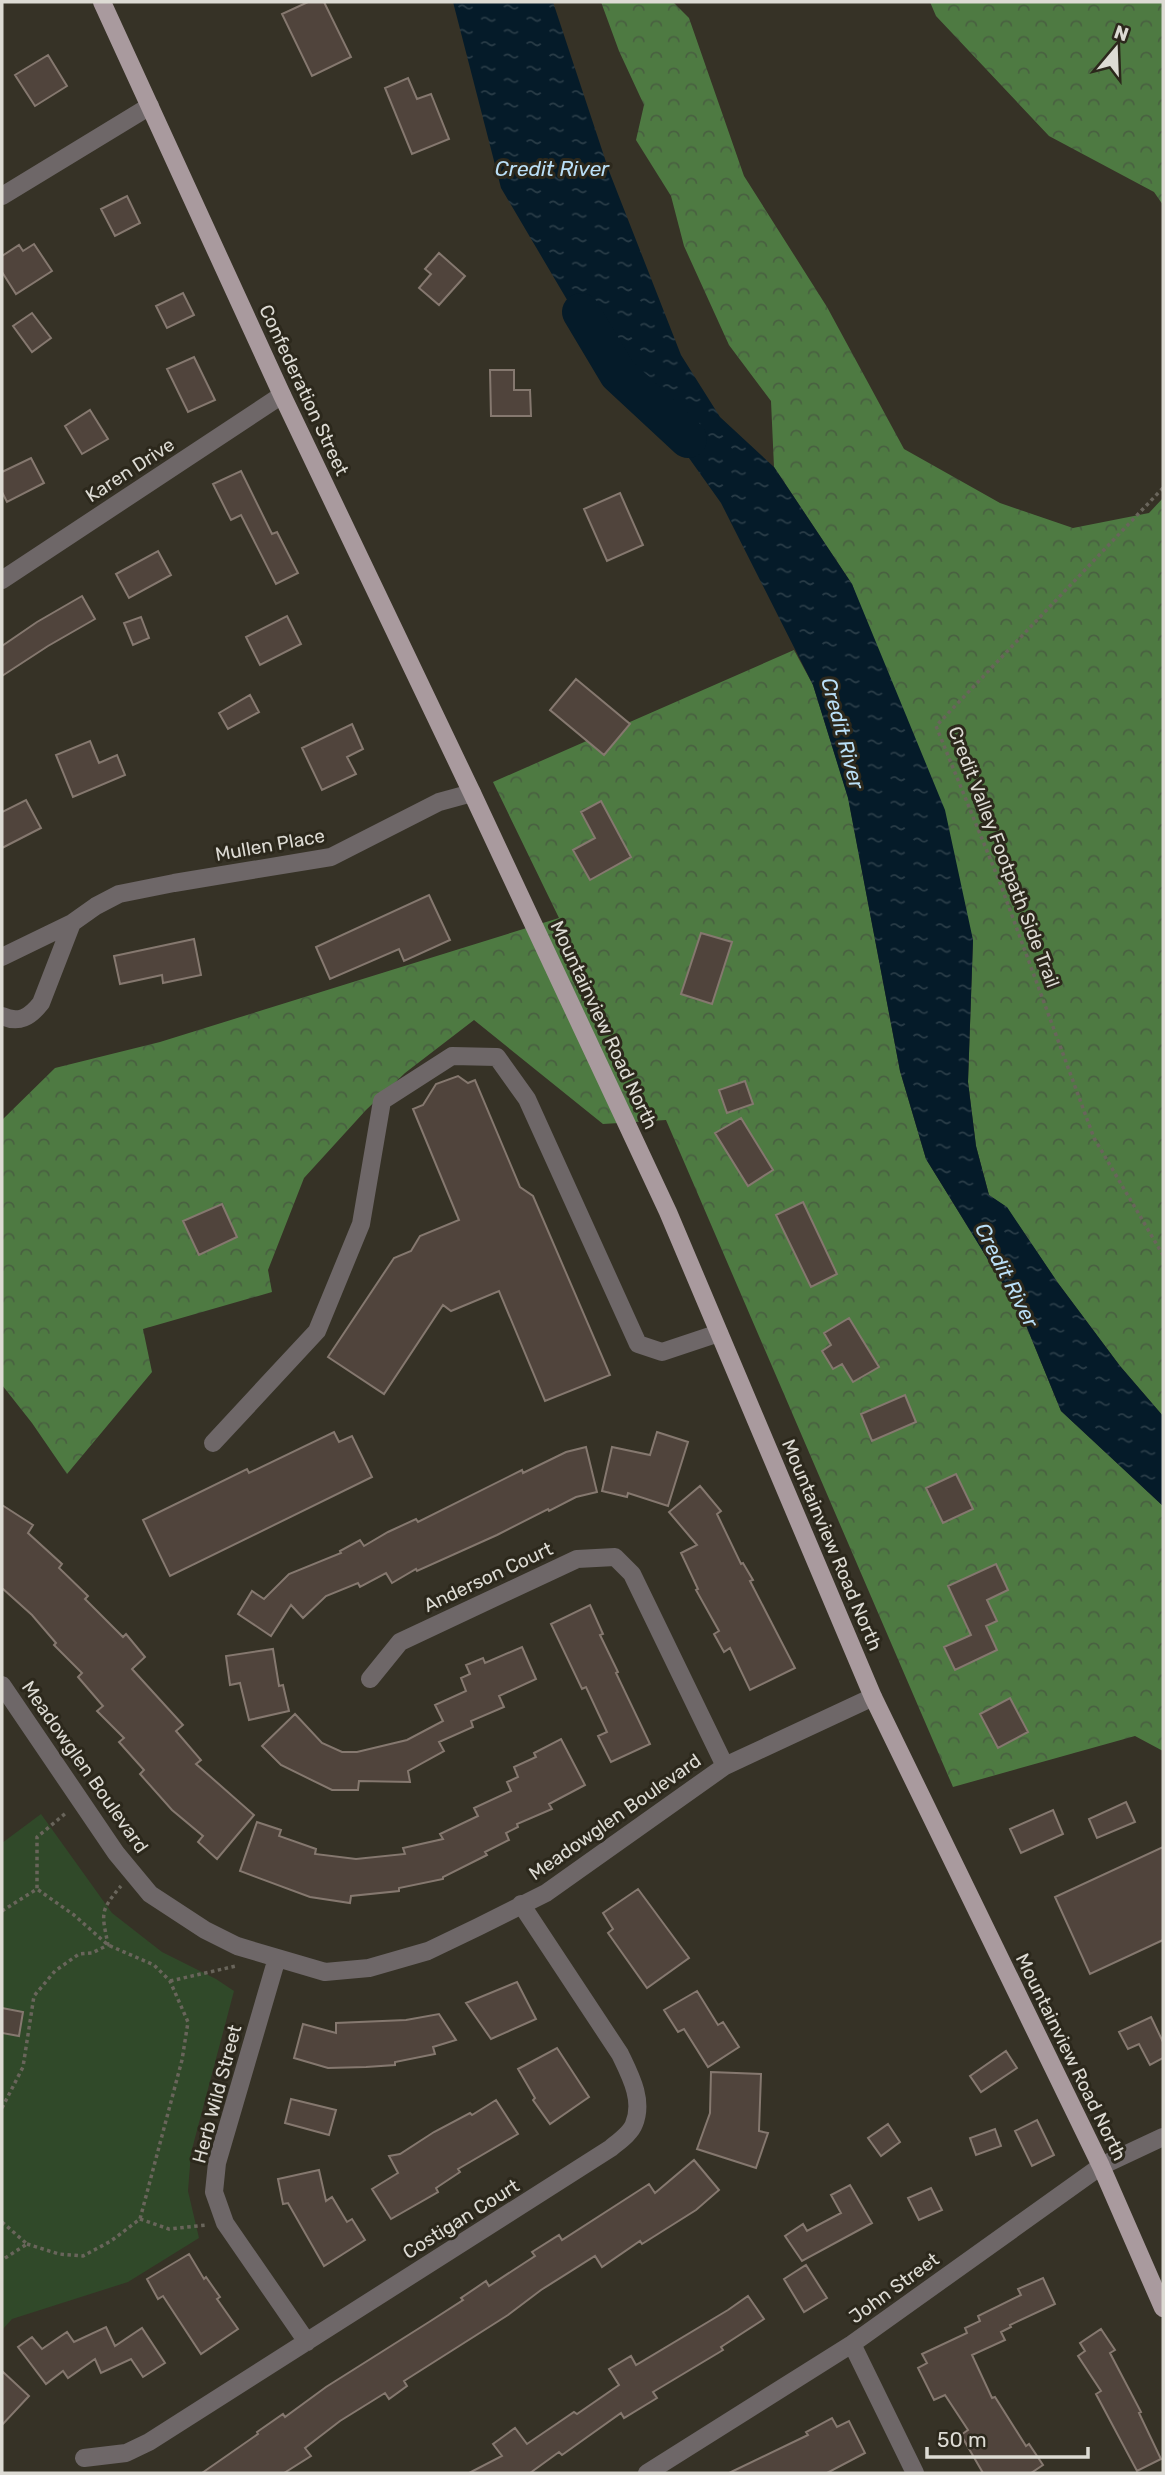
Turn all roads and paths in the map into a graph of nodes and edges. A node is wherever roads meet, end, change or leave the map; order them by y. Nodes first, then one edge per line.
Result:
1 (102, 2) edge
2 (150, 106) junction
3 (2, 196) edge
4 (282, 395) junction
5 (1163, 488) edge
6 (2, 580) edge
7 (472, 793) junction
8 (72, 923) junction
9 (2, 957) edge
10 (2, 1016) edge
11 (1163, 1255) edge
12 (719, 1333) junction
13 (213, 1443) dead end
14 (370, 1679) dead end
15 (4, 1695) edge
16 (873, 1697) junction
17 (725, 1766) junction
18 (81, 1801) junction
19 (132, 1872) junction
20 (37, 1889) junction
21 (521, 1904) junction
22 (2, 1911) edge
23 (108, 1945) junction
24 (277, 1958) junction
25 (238, 1966) dead end
26 (170, 1981) junction
27 (2, 2108) edge
28 (1163, 2137) edge
29 (1101, 2166) junction
30 (139, 2219) junction
31 (2, 2222) edge
32 (225, 2223) junction
33 (27, 2244) junction
34 (2, 2260) edge
35 (1163, 2308) edge
36 (307, 2342) junction
37 (852, 2344) junction
38 (84, 2458) dead end
39 (647, 2473) edge
40 (915, 2473) edge

1 - 2 main road, Confederation Street
2 - 3 street
2 - 4 main road, Confederation Street
4 - 6 street, Karen Drive
4 - 7 main road, Confederation Street
5 - 11 path, Credit Valley Footpath Side Trail
7 - 8 street, Mullen Place
7 - 12 main road, Mountainview Road North
8 - 9 street, Mullen Place
8 - 10 street
12 - 13 street
12 - 16 main road, Mountainview Road North
14 - 17 street, Anderson Court
15 - 18 street, Meadowglen Boulevard
16 - 17 street, Meadowglen Boulevard
16 - 29 main road, Mountainview Road North
17 - 21 street, Meadowglen Boulevard
18 - 19 street, Meadowglen Boulevard
18 - 20 path
19 - 23 path
19 - 24 street, Meadowglen Boulevard
20 - 22 path
20 - 23 path
21 - 24 street, Meadowglen Boulevard
21 - 36 street, Costigan Court
23 - 26 path
23 - 27 path
24 - 32 street, Herb Wild Street
25 - 26 path
26 - 30 path
28 - 29 street, John Street
29 - 35 main road, Mountainview Road North
29 - 37 street, John Street
30 - 32 path
30 - 33 path
31 - 33 path
32 - 36 street, Herb Wild Street
33 - 34 path
36 - 38 street, Costigan Court
37 - 39 street, John Street
37 - 40 street

